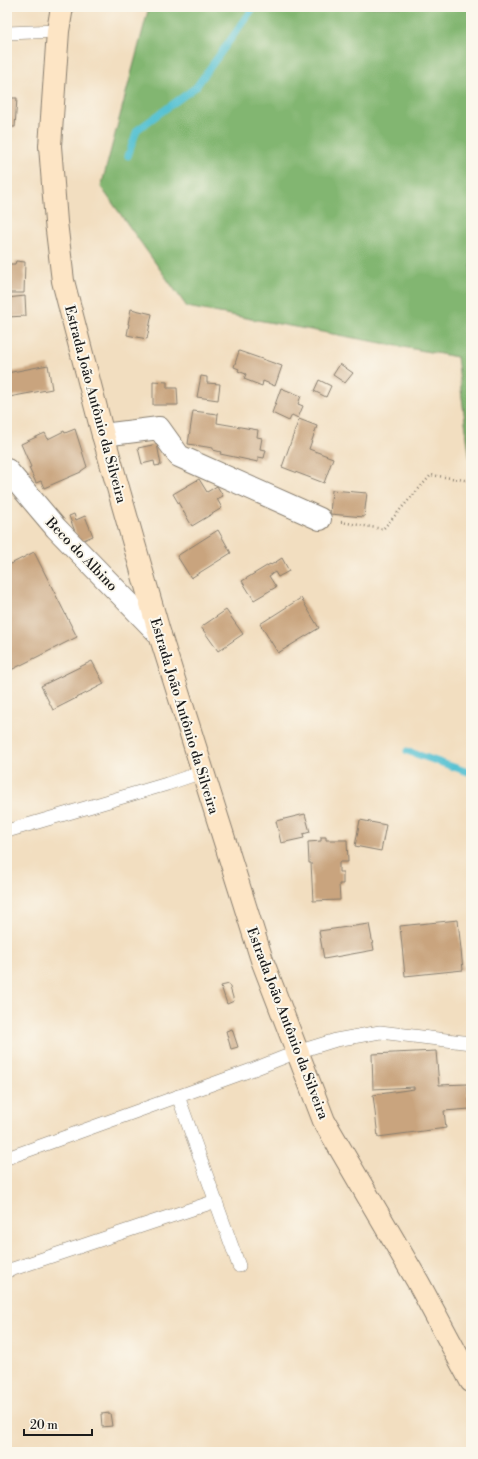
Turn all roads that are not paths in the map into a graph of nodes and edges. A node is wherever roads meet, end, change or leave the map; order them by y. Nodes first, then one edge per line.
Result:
1 (62, 7) edge
2 (58, 31) junction
3 (7, 33) edge
4 (103, 435) junction
5 (7, 470) edge
6 (320, 519) road end
7 (160, 635) junction
8 (202, 772) junction
9 (7, 831) edge
10 (471, 1043) edge
11 (297, 1052) junction
12 (178, 1096) junction
13 (7, 1158) edge
14 (216, 1201) junction
15 (239, 1266) dead end
16 (7, 1271) edge
17 (471, 1381) edge

1 - 2 main road, Estrada João Antônio da Silveira
2 - 3 lane
2 - 4 main road, Estrada João Antônio da Silveira
4 - 6 street
4 - 7 main road, Estrada João Antônio da Silveira
5 - 7 street, Beco do Albino
7 - 8 main road, Estrada João Antônio da Silveira
8 - 9 lane
8 - 11 main road, Estrada João Antônio da Silveira
10 - 11 lane
11 - 12 lane
11 - 17 main road, Estrada João Antônio da Silveira
12 - 13 lane
12 - 14 lane
14 - 15 lane
14 - 16 lane

